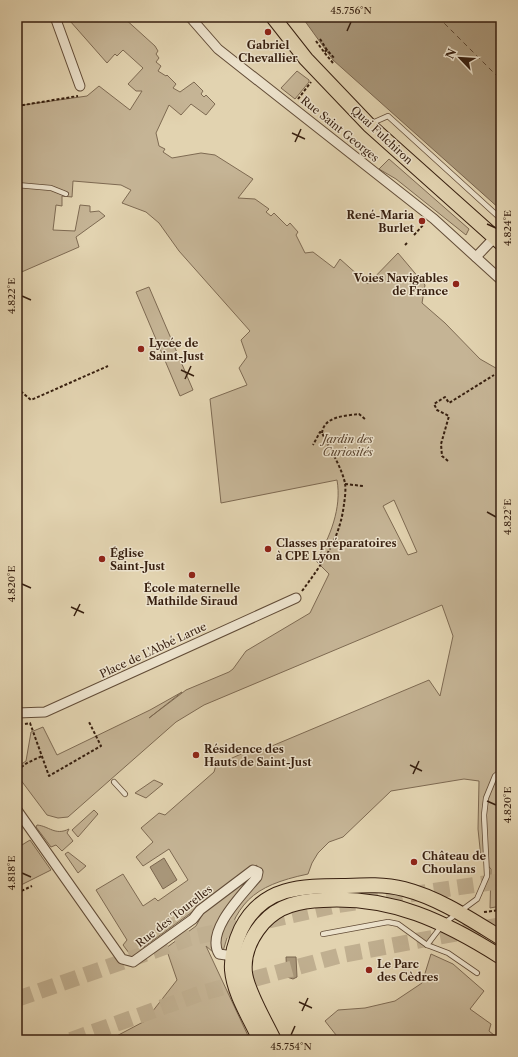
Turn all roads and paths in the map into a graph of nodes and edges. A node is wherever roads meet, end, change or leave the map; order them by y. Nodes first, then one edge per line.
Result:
1 (55, 17) edge
2 (190, 17) edge
3 (273, 17) edge
4 (320, 39) dead end
5 (316, 41) dead end
6 (326, 51) junction
7 (335, 59) dead end
8 (333, 63) dead end
9 (313, 81) dead end
10 (80, 86) joint
11 (295, 103) dead end
12 (17, 106) edge
13 (369, 125) junction
14 (17, 185) edge
15 (66, 194) dead end
16 (501, 219) edge
17 (424, 224) dead end
18 (414, 235) dead end
19 (498, 240) edge
20 (476, 257) junction
21 (501, 280) edge
22 (108, 366) dead end
23 (494, 375) dead end
24 (17, 388) edge
25 (366, 420) dead end
26 (322, 433) junction
27 (313, 445) dead end
28 (448, 461) dead end
29 (345, 484) junction
30 (363, 486) dead end
31 (296, 598) joint
32 (17, 713) edge
33 (89, 722) dead end
34 (25, 724) dead end
35 (42, 756) junction
36 (17, 770) edge
37 (501, 770) edge
38 (114, 782) dead end
39 (126, 794) dead end
40 (17, 810) edge
41 (32, 886) dead end
42 (17, 894) edge
43 (501, 910) edge
44 (458, 912) junction
45 (480, 912) dead end
46 (443, 924) junction
47 (322, 934) dead end
48 (501, 938) edge
49 (427, 945) junction
50 (233, 956) junction
51 (501, 957) edge
52 (477, 973) dead end
53 (260, 1040) edge
54 (274, 1040) edge

1 - 10 street
2 - 20 street, Rue Saint Georges
3 - 13 main road, Quai Fulchiron
4 - 6 path
5 - 6 path
6 - 7 path
6 - 8 path
9 - 11 path
10 - 12 path
13 - 16 lane
13 - 19 main road, Quai Fulchiron
14 - 15 lane
17 - 18 path
19 - 20 street
20 - 21 street, Rue Saint Georges
22 - 24 path
23 - 28 path
25 - 26 path
26 - 27 path
26 - 29 path
29 - 30 path
29 - 31 path
31 - 32 street, Place de L'Abbé Larue
33 - 35 path
34 - 35 path
35 - 36 path
37 - 44 lane
38 - 39 lane
40 - 50 street, Rue des Tourelles
41 - 42 path
43 - 45 path
44 - 46 lane
44 - 48 main road
44 - 50 main road
46 - 49 lane
46 - 51 main road
46 - 54 main road
47 - 49 lane
49 - 52 lane
50 - 53 main road

